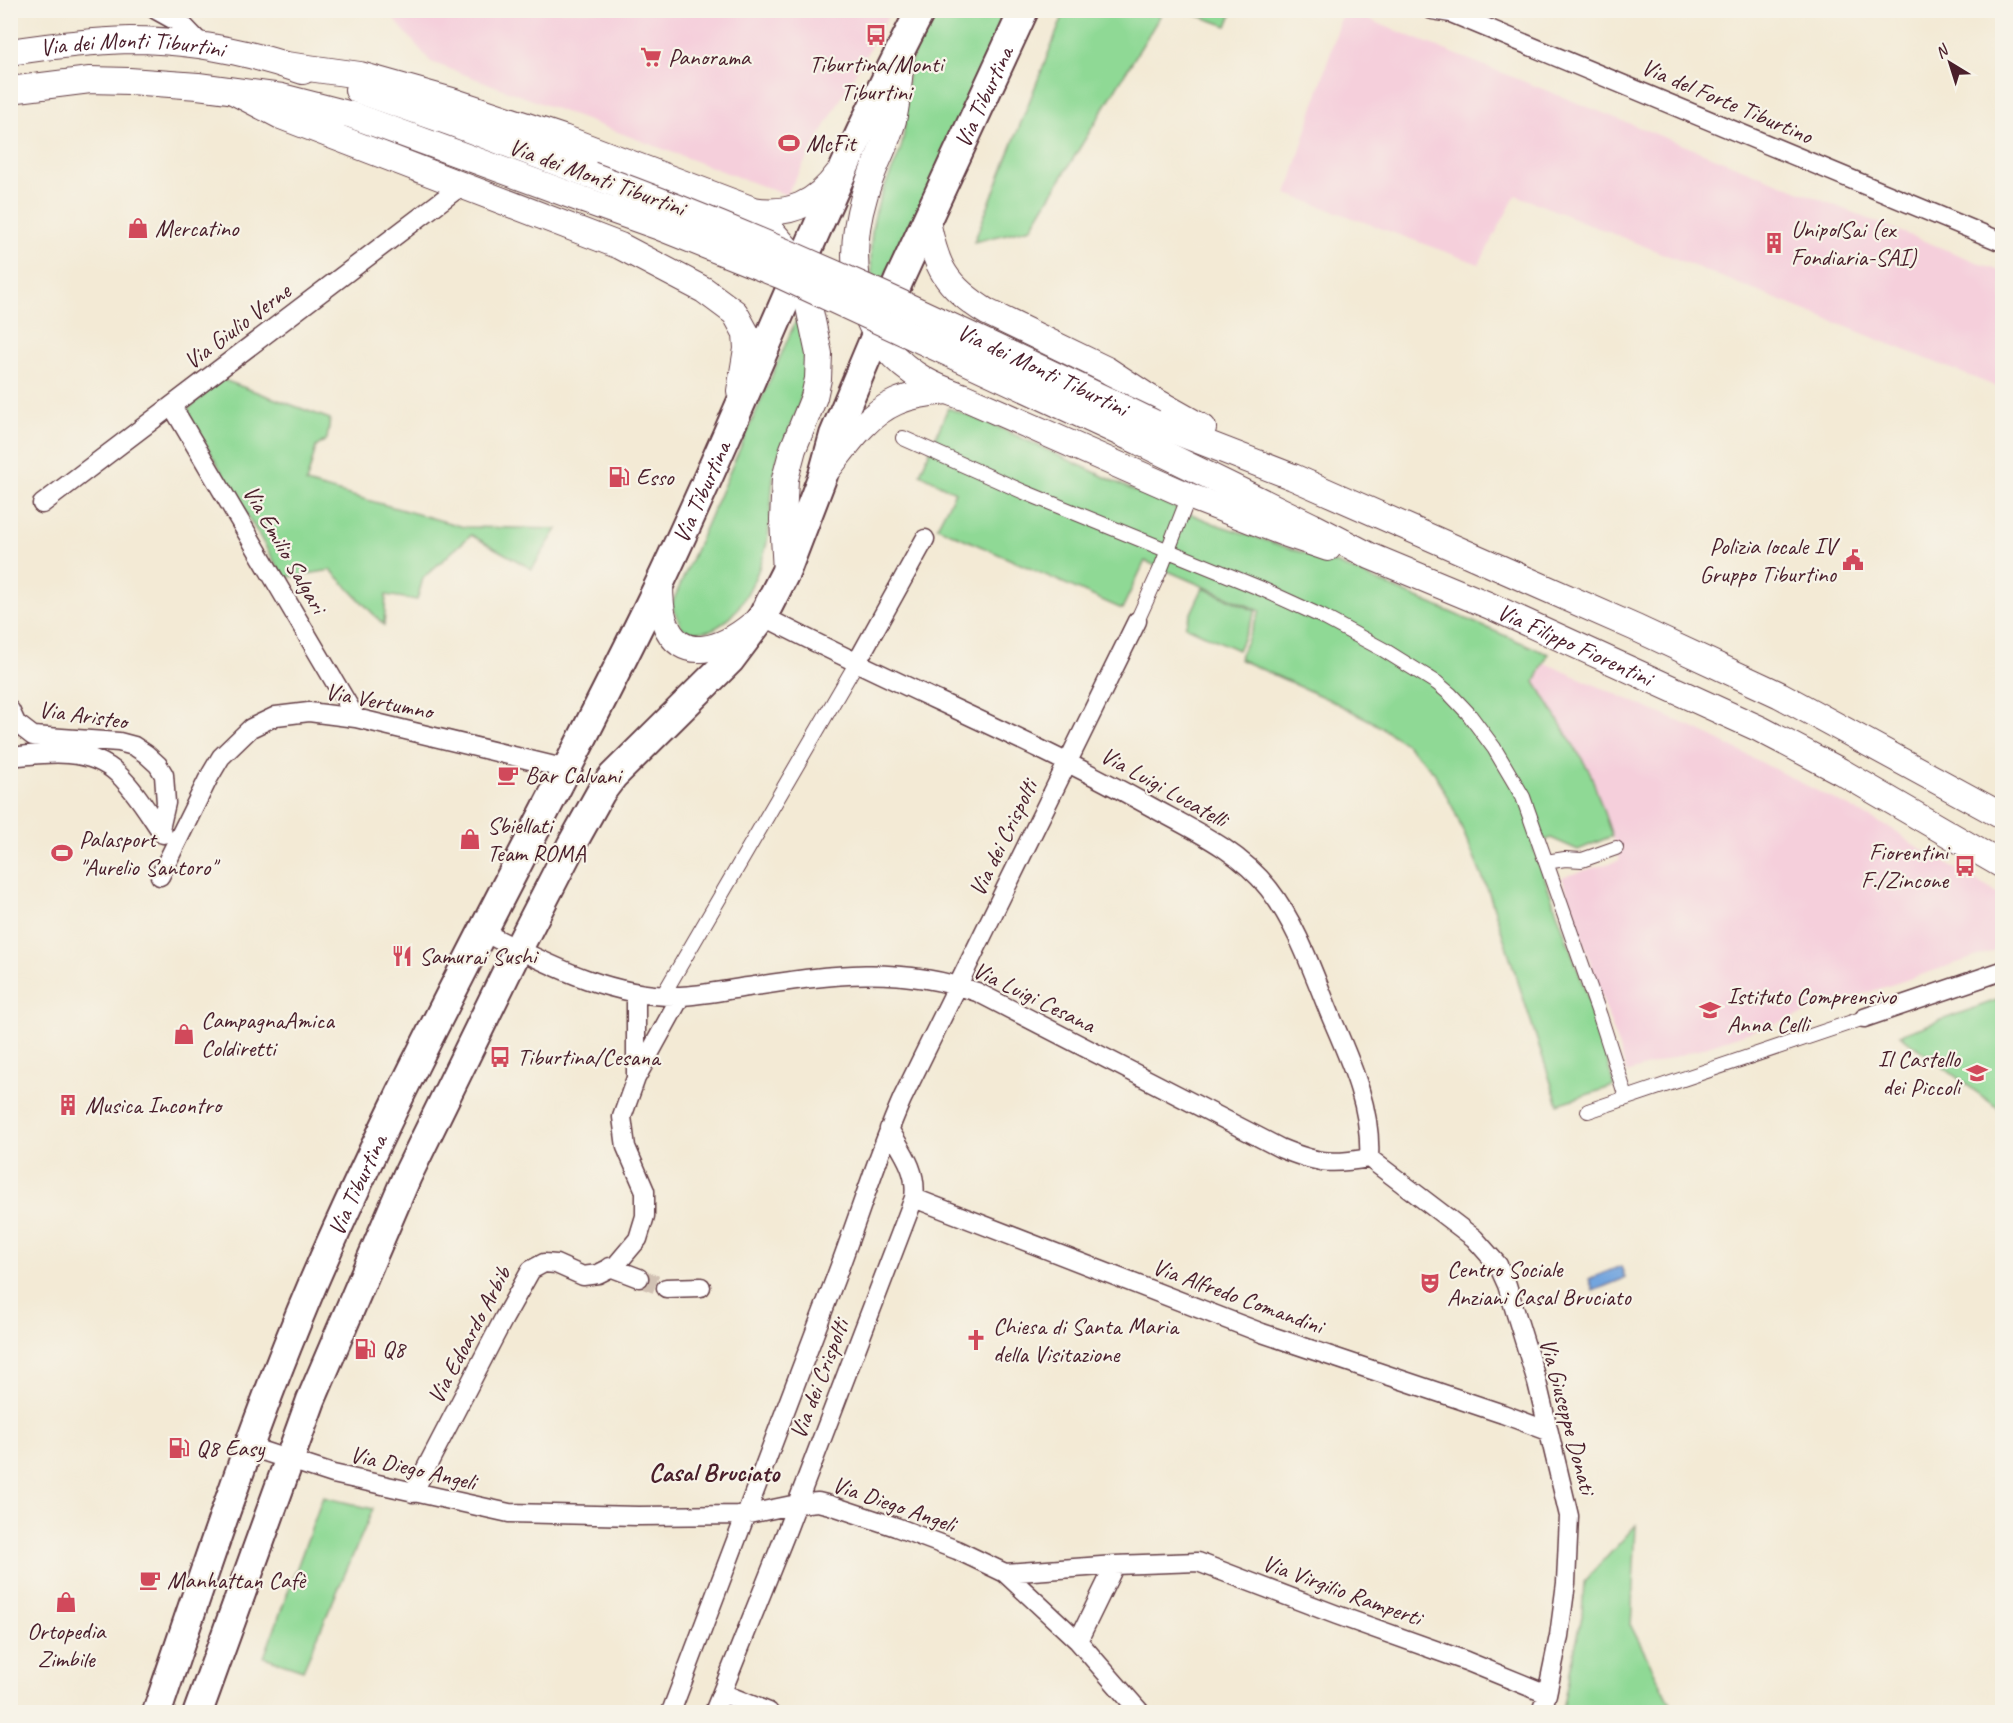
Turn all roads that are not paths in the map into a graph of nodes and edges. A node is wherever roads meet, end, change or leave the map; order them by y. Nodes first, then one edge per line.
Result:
1 (156, 10) edge
2 (921, 10) edge
3 (1432, 10) edge
4 (1020, 15) edge
5 (903, 45) junction
6 (204, 47) junction
7 (10, 52) edge
8 (286, 65) junction
9 (10, 90) edge
10 (233, 91) junction
11 (851, 154) junction
12 (461, 186) junction
13 (753, 210) junction
14 (927, 221) junction
15 (2002, 242) edge
16 (801, 269) junction
17 (876, 336) junction
18 (947, 390) junction
19 (172, 406) junction
20 (736, 414) junction
21 (1147, 433) junction
22 (903, 438) dead end
23 (823, 475) junction
24 (1293, 477) junction
25 (1189, 496) junction
26 (42, 504) dead end
27 (925, 539) dead end
28 (1167, 551) junction
29 (1370, 556) junction
30 (786, 571) junction
31 (660, 583) junction
32 (763, 616) junction
33 (1137, 621) joint
34 (857, 662) junction
35 (10, 711) edge
36 (356, 718) junction
37 (10, 757) edge
38 (1068, 761) junction
39 (567, 769) junction
40 (2002, 816) edge
41 (160, 829) junction
42 (175, 845) junction
43 (1616, 848) dead end
44 (1546, 862) junction
45 (2002, 865) edge
46 (160, 876) dead end
47 (483, 932) junction
48 (518, 949) junction
49 (2002, 971) edge
50 (958, 986) junction
51 (636, 993) junction
52 (672, 995) junction
53 (1864, 1018) joint
54 (636, 1078) junction
55 (1626, 1097) junction
56 (1588, 1111) dead end
57 (889, 1130) junction
58 (1369, 1158) junction
59 (914, 1198) junction
60 (610, 1268) junction
61 (639, 1278) tunnel mouth
62 (701, 1287) dead end
63 (666, 1288) tunnel mouth
64 (1548, 1431) junction
65 (250, 1447) junction
66 (289, 1459) junction
67 (413, 1493) junction
68 (797, 1504) junction
69 (744, 1515) junction
70 (1115, 1565) junction
71 (1005, 1573) junction
72 (1078, 1641) junction
73 (722, 1693) junction
74 (1547, 1694) junction
75 (157, 1713) edge
76 (198, 1713) edge
77 (671, 1713) edge
78 (714, 1713) edge
79 (769, 1713) edge
80 (1140, 1713) edge
81 (1540, 1713) edge

1 - 6 street
2 - 5 main road, Via Tiburtina
3 - 15 street, Via del Forte Tiburtino
4 - 14 main road, Via Tiburtina
5 - 11 main road, Via Tiburtina
5 - 17 main road, Via Tiburtina
6 - 7 main road, Via dei Monti Tiburtini
6 - 8 main road, Via dei Monti Tiburtini
8 - 13 main road
8 - 21 main road, Via dei Monti Tiburtini, bridge
9 - 10 main road, Via dei Monti Tiburtini
10 - 12 main road
10 - 21 main road, Via dei Monti Tiburtini, bridge
11 - 13 main road
11 - 16 main road, Via Tiburtina
12 - 19 street, Via Giulio Verne
12 - 20 main road
13 - 16 main road
14 - 17 main road, Via Tiburtina
14 - 24 main road
16 - 20 main road, Via Tiburtina
16 - 30 main road
17 - 18 main road, Via Tiburtina
17 - 23 main road, Via Tiburtina
18 - 23 main road
18 - 25 main road, Via Tiburtina
19 - 26 street, Via Giulio Verne
19 - 36 street, Via Emilio Salgari
20 - 31 main road, Via Tiburtina
21 - 24 main road, Via Filippo Fiorentini
21 - 29 main road, Via Filippo Fiorentini
22 - 28 street
23 - 30 main road, Via Tiburtina
24 - 40 main road, Via Filippo Fiorentini
25 - 28 street, Via dei Crispolti
25 - 29 main road, Via Tiburtina
27 - 34 street
28 - 33 street, Via dei Crispolti
28 - 44 street
29 - 45 main road, Via Filippo Fiorentini
30 - 32 main road, Via Tiburtina
31 - 32 main road
31 - 39 main road, Via Tiburtina
32 - 34 street, Via Luigi Lucatelli
32 - 48 main road, Via Tiburtina
33 - 38 street, Via dei Crispolti
34 - 38 street, Via Luigi Lucatelli
34 - 52 street
35 - 41 street, Via Aristeo
36 - 39 street, Via Vertumno
36 - 42 street, Via Vertumno
37 - 41 street
38 - 50 street, Via dei Crispolti
38 - 58 street, Via Luigi Lucatelli
39 - 47 main road, Via Tiburtina
41 - 42 street
42 - 46 street, Via Vertumno
43 - 44 street
44 - 55 street
47 - 48 street
47 - 65 main road, Via Tiburtina
48 - 51 street, Via Luigi Cesana
48 - 66 main road, Via Tiburtina
49 - 53 street
50 - 52 street, Via Luigi Cesana
50 - 57 street, Via dei Crispolti
50 - 58 street, Via Luigi Cesana
51 - 52 street, Via Luigi Cesana
51 - 54 street, Via Edoardo Arbib
52 - 54 street, Via Edoardo Arbib
53 - 55 street
54 - 60 street, Via Edoardo Arbib
55 - 56 street
57 - 59 street, Via dei Crispolti
57 - 69 street, Via dei Crispolti
58 - 64 street, Via Giuseppe Donati
59 - 64 street, Via Alfredo Comandini
59 - 68 street, Via dei Crispolti
60 - 61 street
60 - 67 street, Via Edoardo Arbib
62 - 63 street
64 - 74 street, Via Giuseppe Donati
65 - 66 street
65 - 75 main road, Via Tiburtina
66 - 67 street, Via Diego Angeli
66 - 76 main road, Via Tiburtina
67 - 69 street, Via Diego Angeli
68 - 69 street, Via Diego Angeli
68 - 71 street, Via Diego Angeli
68 - 73 street, Via dei Crispolti
69 - 77 street, Via dei Crispolti
70 - 71 street, Via Virgilio Ramperti
70 - 72 street
70 - 74 street, Via Virgilio Ramperti
71 - 72 street, Via Diego Angeli
72 - 80 street, Via Diego Angeli
73 - 78 street, Via dei Crispolti
73 - 79 street
74 - 81 street, Via Giuseppe Donati

